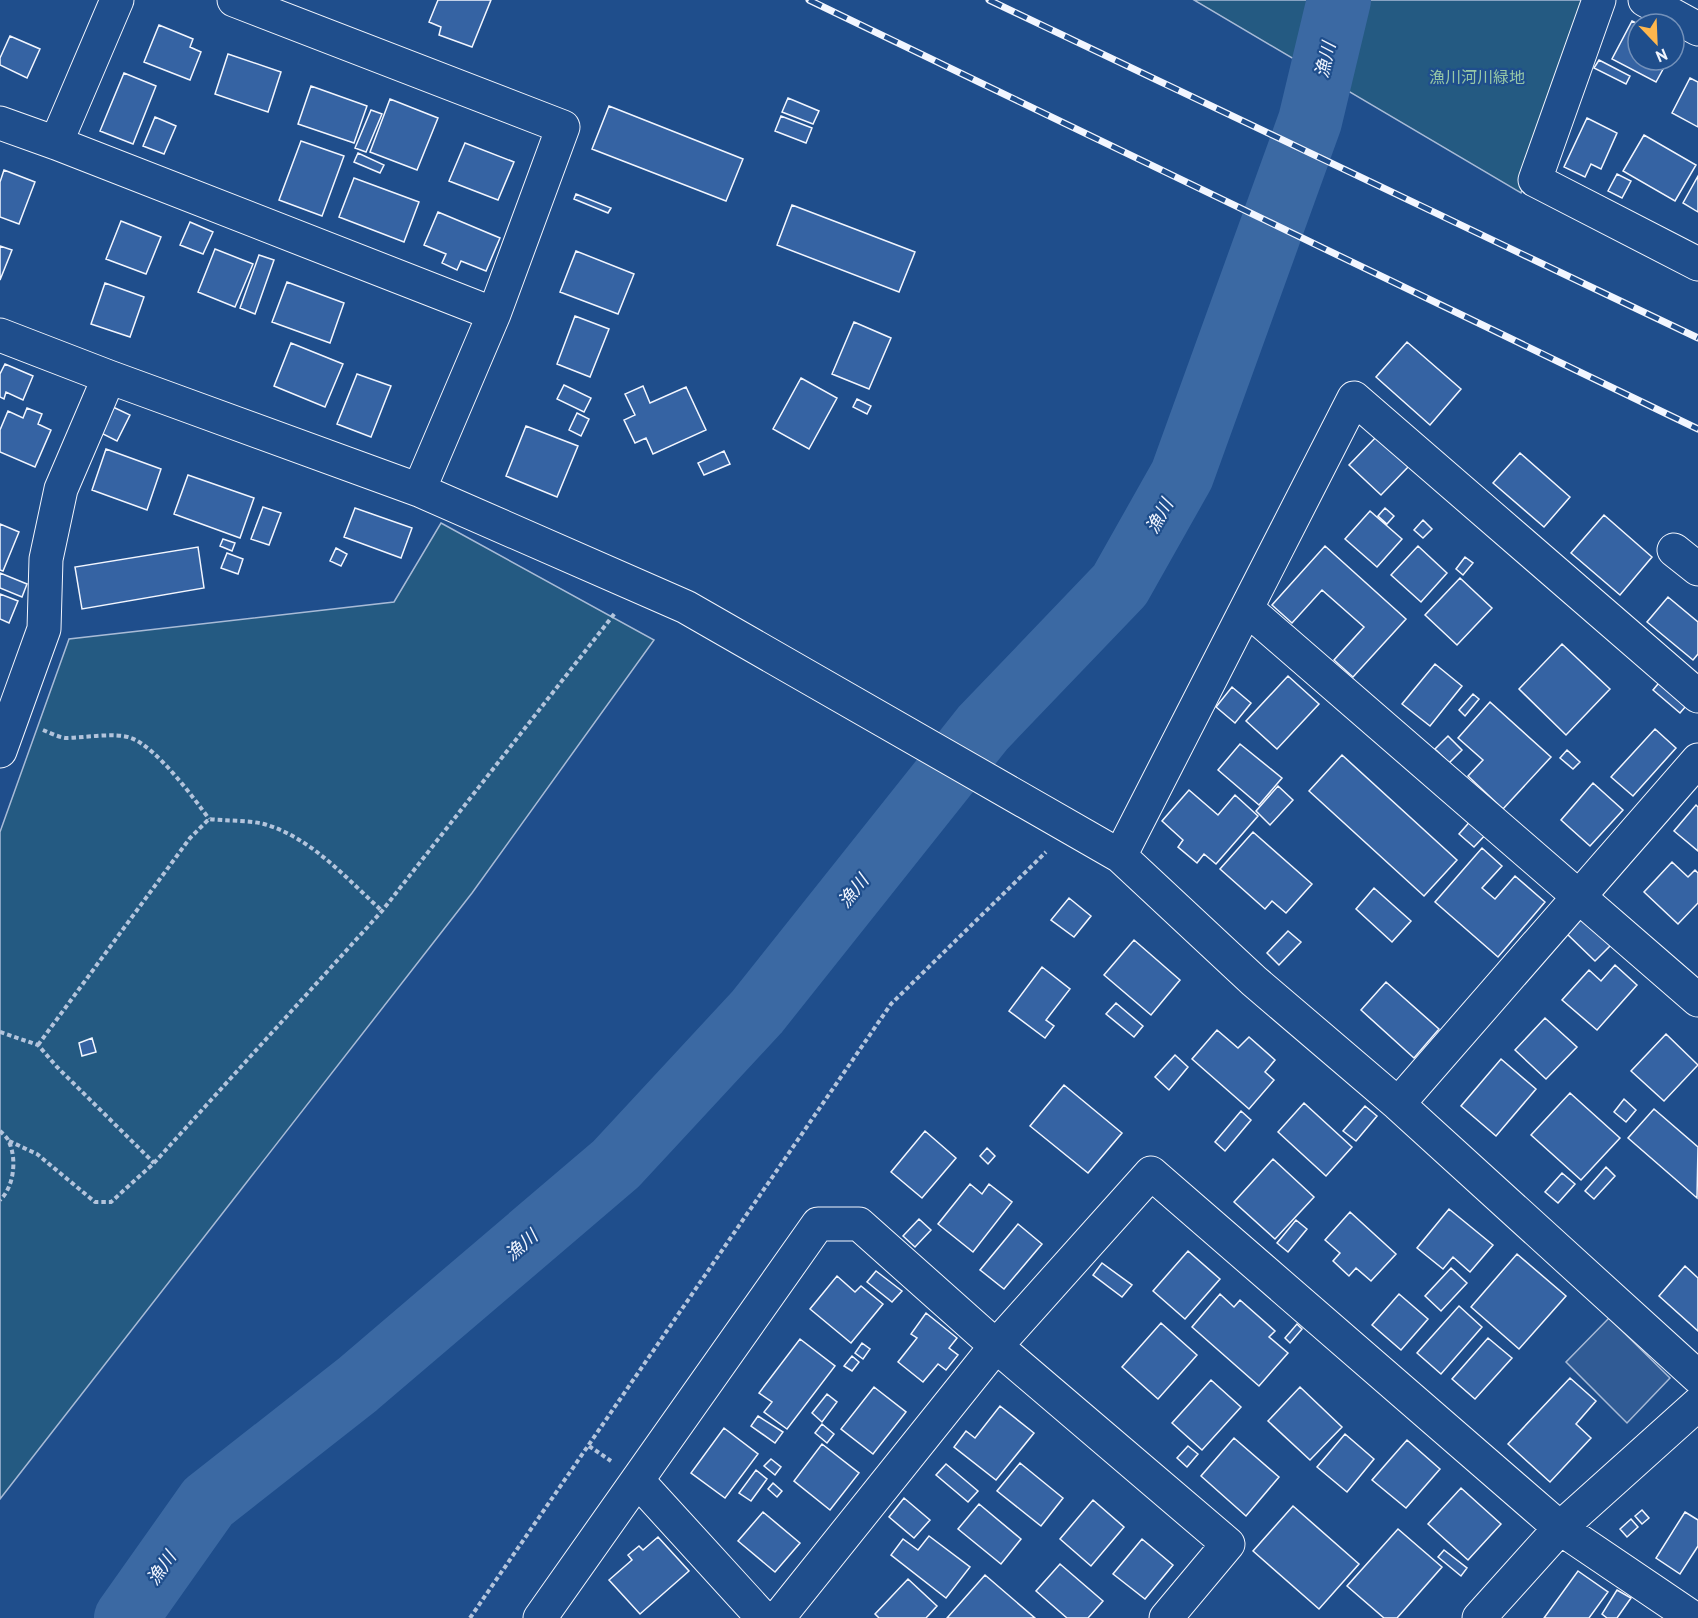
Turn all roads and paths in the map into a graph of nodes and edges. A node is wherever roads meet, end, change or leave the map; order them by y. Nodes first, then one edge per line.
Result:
1 (117, 0) edge
2 (234, 0) edge
3 (1599, 0) edge
4 (1645, 0) edge
5 (1698, 29) edge
6 (0, 123) edge
7 (56, 143) junction
8 (1698, 264) edge
9 (494, 314) junction
10 (0, 335) edge
11 (109, 377) junction
12 (419, 490) junction
13 (618, 608) dead end
14 (1247, 609) junction
15 (1698, 696) edge
16 (12, 719) junction
17 (0, 751) edge
18 (1698, 760) edge
19 (209, 819) junction
20 (1070, 828) junction
21 (1120, 856) junction
22 (1578, 898) junction
23 (382, 911) junction
24 (1698, 1000) edge
25 (0, 1032) edge
26 (38, 1045) junction
27 (1398, 1104) junction
28 (0, 1131) edge
29 (9, 1141) junction
30 (154, 1163) junction
31 (0, 1200) edge
32 (996, 1346) junction
33 (1698, 1377) edge
34 (1698, 1404) edge
35 (638, 1481) junction
36 (1560, 1528) junction
37 (470, 1618) edge
38 (540, 1618) edge
39 (763, 1618) edge
40 (778, 1618) edge
41 (1166, 1618) edge
42 (1479, 1618) edge
43 (1693, 1618) edge

1 - 7 street
2 - 9 street
3 - 8 street
4 - 5 street
6 - 7 street
7 - 9 street
9 - 12 street
10 - 11 street
11 - 12 street
11 - 16 street
12 - 20 street
13 - 23 path
14 - 15 street
14 - 21 street
14 - 22 street
16 - 17 street
16 - 19 path
18 - 22 street
19 - 23 path
19 - 26 path
20 - 21 street
20 - 37 path
21 - 27 street
22 - 24 street
22 - 27 street
23 - 30 path
25 - 26 path
26 - 30 path
27 - 33 street
28 - 29 path
29 - 30 path
29 - 31 path
32 - 35 street
32 - 36 street
32 - 40 street
32 - 41 street
34 - 36 street
35 - 38 street
35 - 39 street
36 - 42 street
36 - 43 street

